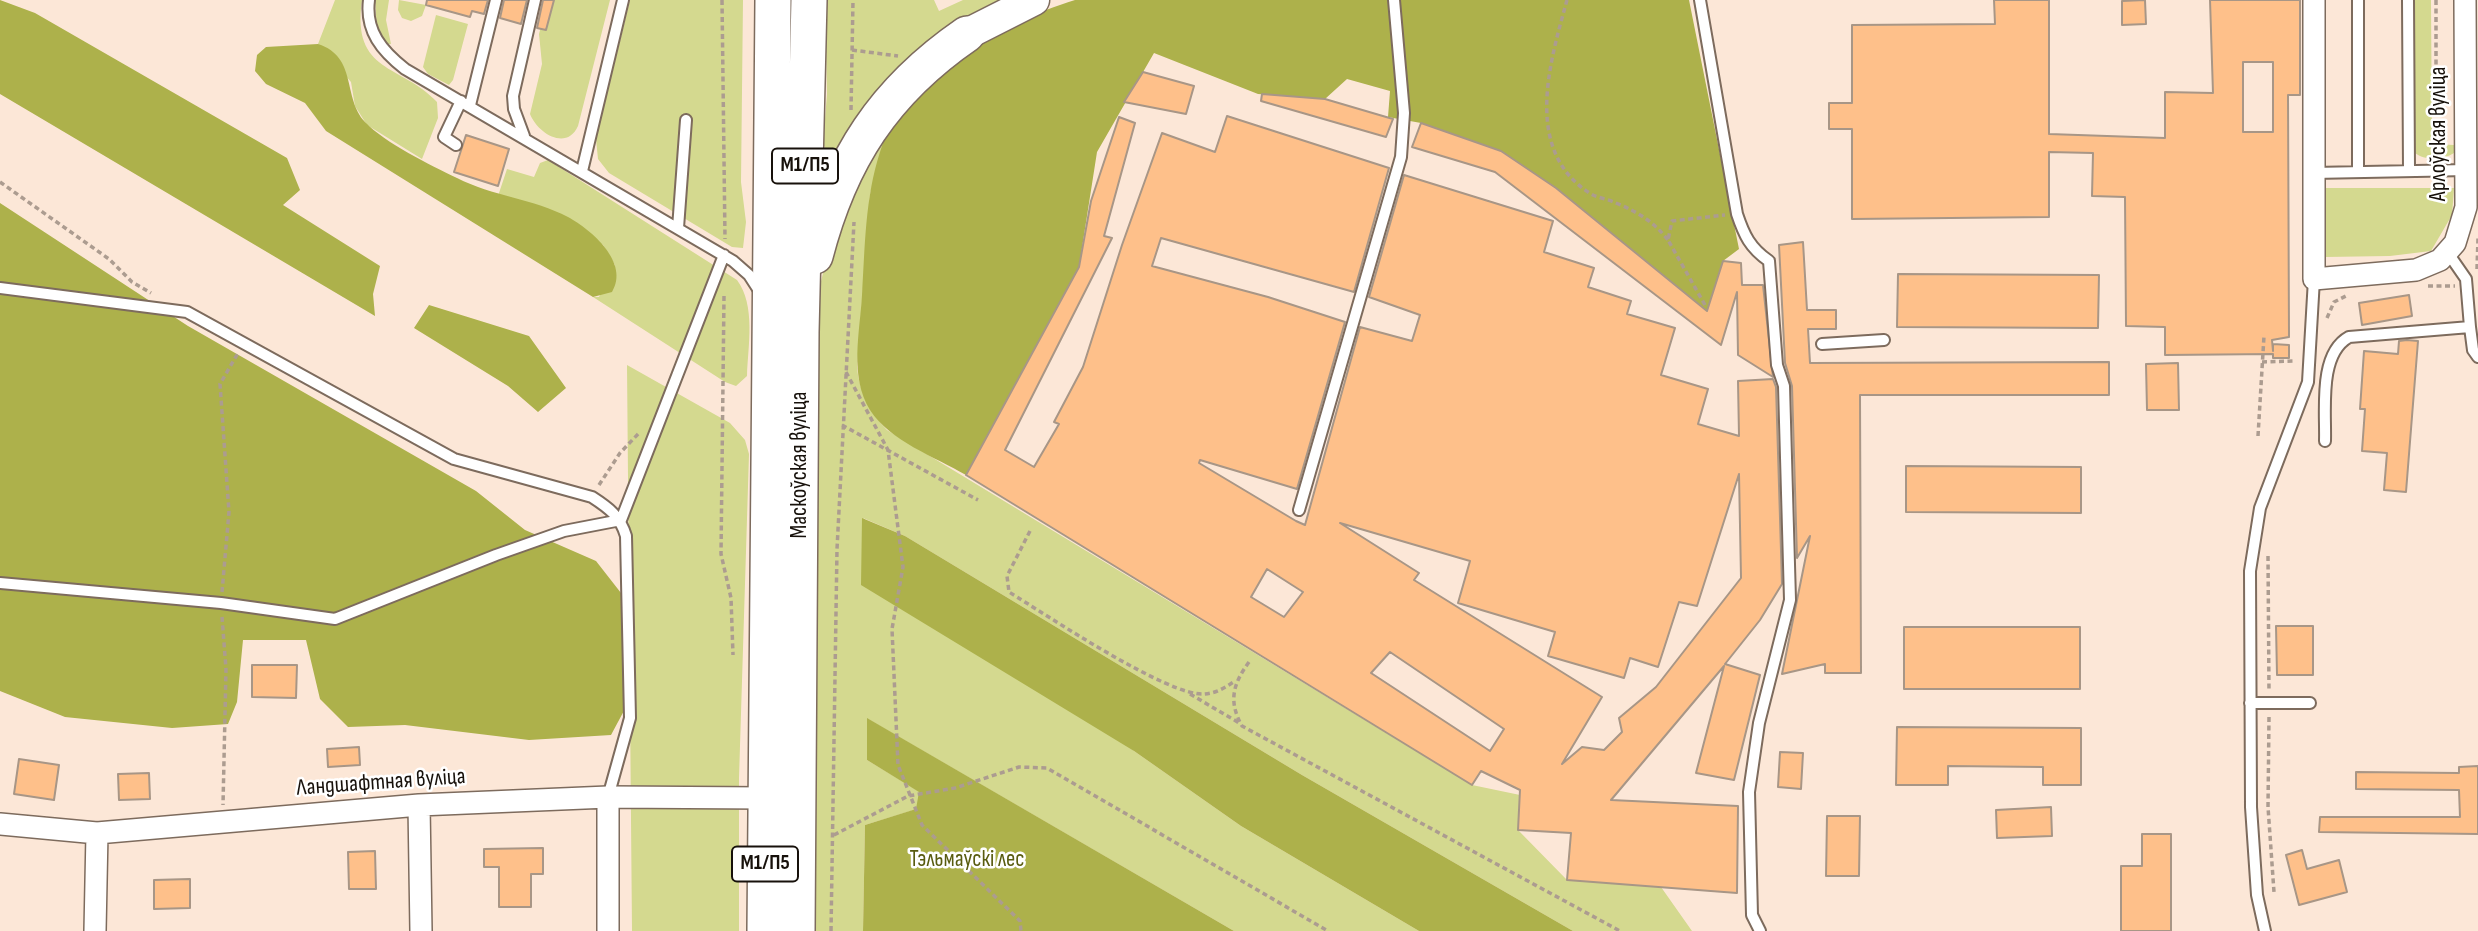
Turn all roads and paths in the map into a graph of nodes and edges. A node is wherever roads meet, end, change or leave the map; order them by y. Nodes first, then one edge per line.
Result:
1 (369, 0) edge
2 (496, 0) edge
3 (535, 0) edge
4 (623, 0) edge
5 (722, 0) edge
6 (773, 0) edge
7 (809, 0) edge
8 (853, 0) edge
9 (1034, 0) edge
10 (1394, 0) edge
11 (1567, 0) edge
12 (1700, 0) edge
13 (2314, 0) edge
14 (2358, 0) edge
15 (2408, 0) edge
16 (2436, 0) edge
17 (2465, 0) edge
18 (967, 34) joint
19 (852, 50) junction
20 (911, 57) dead end
21 (2471, 58) edge
22 (466, 103) junction
23 (851, 112) dead end
24 (686, 120) dead end
25 (524, 136) junction
26 (456, 145) dead end
27 (2436, 157) dead end
28 (2409, 170) junction
29 (2467, 170) junction
30 (582, 171) junction
31 (2358, 172) junction
32 (2313, 173) junction
33 (0, 182) edge
34 (855, 208) dead end
35 (1737, 214) junction
36 (678, 228) junction
37 (2478, 235) edge
38 (1668, 240) junction
39 (2448, 253) junction
40 (724, 256) junction
41 (2314, 279) junction
42 (2415, 286) dead end
43 (2467, 286) junction
44 (0, 288) edge
45 (2354, 291) dead end
46 (154, 294) dead end
47 (1705, 305) dead end
48 (2324, 326) dead end
49 (2470, 327) junction
50 (786, 330) junction
51 (2264, 336) dead end
52 (1884, 340) dead end
53 (1822, 344) dead end
54 (243, 345) junction
55 (2478, 357) edge
56 (2299, 361) dead end
57 (2262, 362) junction
58 (845, 370) junction
59 (662, 412) junction
60 (842, 425) junction
61 (2258, 436) dead end
62 (2325, 441) dead end
63 (888, 450) junction
64 (592, 496) junction
65 (978, 500) dead end
66 (1299, 509) dead end
67 (621, 520) junction
68 (1030, 531) dead end
69 (2268, 546) dead end
70 (0, 583) edge
71 (221, 603) junction
72 (733, 655) dead end
73 (1249, 662) dead end
74 (1235, 681) junction
75 (1187, 692) junction
76 (2250, 703) junction
77 (2269, 703) junction
78 (2309, 703) dead end
79 (1242, 726) junction
80 (908, 796) junction
81 (608, 797) junction
82 (782, 798) junction
83 (419, 804) junction
84 (223, 822) junction
85 (0, 824) edge
86 (97, 833) junction
87 (833, 836) junction
88 (2274, 892) dead end
89 (95, 931) edge
90 (421, 931) edge
91 (608, 931) edge
92 (765, 931) edge
93 (797, 931) edge
94 (831, 931) edge
95 (1021, 931) edge
96 (1328, 931) edge
97 (1620, 931) edge
98 (1760, 931) edge
99 (2265, 931) edge

1 - 22 lane
2 - 22 lane
3 - 25 lane
4 - 30 lane
5 - 40 path
6 - 50 highway, Маскоўская вуліца / М1/П5
7 - 50 highway, Маскоўская вуліца / М1/П5
8 - 19 path
9 - 18 main road
10 - 66 lane
11 - 38 path
12 - 35 lane
13 - 32 street
14 - 31 lane
15 - 28 lane
16 - 27 path
17 - 21 street, Арлоўская вуліца
18 - 50 highway
19 - 20 path
19 - 23 path
21 - 29 street, Арлоўская вуліца
22 - 25 lane
22 - 26 lane
24 - 36 lane
25 - 30 lane
28 - 29 lane
28 - 31 lane
29 - 39 street, Арлоўская вуліца
30 - 36 lane
31 - 32 lane
32 - 41 street
33 - 46 path
34 - 58 path
35 - 38 path
35 - 98 lane
36 - 40 lane
37 - 43 path
38 - 47 path
39 - 41 street
39 - 43 lane
40 - 50 lane
40 - 59 lane
40 - 72 path
41 - 76 lane
42 - 43 path
43 - 49 lane
44 - 54 lane
45 - 48 path
49 - 55 lane
49 - 62 lane
50 - 82 highway, Маскоўская вуліца / М1/П5
51 - 57 path
52 - 53 lane
54 - 64 lane
54 - 71 path
56 - 57 path
57 - 61 path
58 - 60 path
58 - 63 path
59 - 64 path
59 - 67 lane
60 - 63 path
60 - 87 path
63 - 65 path
63 - 80 path
64 - 67 lane
67 - 71 lane
67 - 81 lane
68 - 75 path
69 - 77 path
70 - 71 lane
71 - 84 path
73 - 74 path
74 - 75 path
74 - 79 path
75 - 79 path
76 - 77 lane
76 - 99 lane
77 - 78 lane
77 - 88 path
79 - 97 path
80 - 87 path
80 - 95 path
80 - 96 path
81 - 82 street, Ландшафтная вуліца
81 - 83 street, Ландшафтная вуліца
81 - 91 street
82 - 92 highway, Маскоўская вуліца / М1/П5
82 - 93 highway, Маскоўская вуліца / М1/П5
83 - 84 street, Ландшафтная вуліца
83 - 90 street
84 - 86 street, Ландшафтная вуліца
85 - 86 street, Ландшафтная вуліца
86 - 89 street
87 - 94 path

